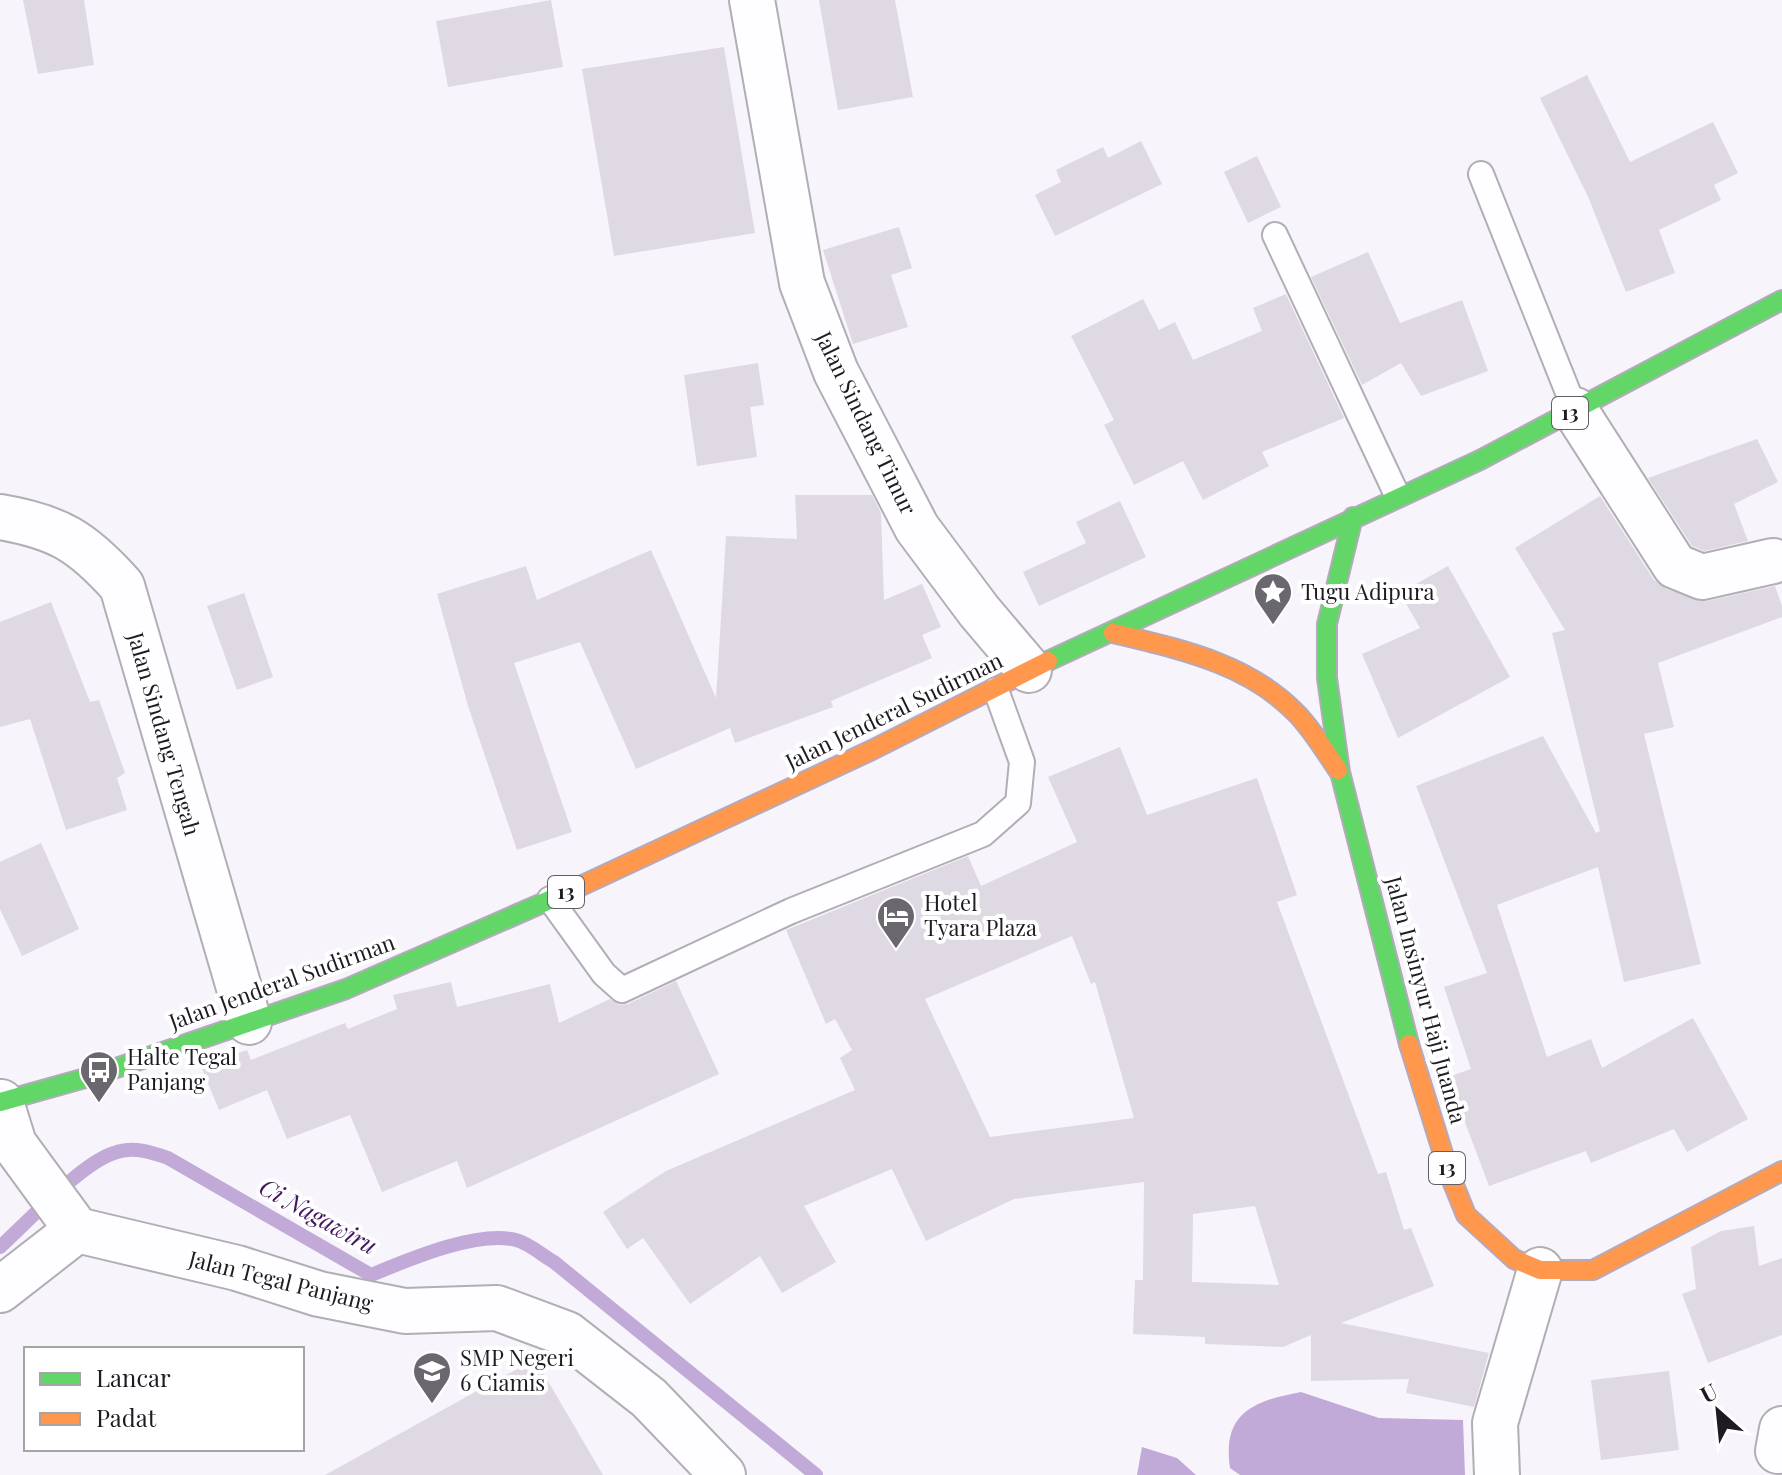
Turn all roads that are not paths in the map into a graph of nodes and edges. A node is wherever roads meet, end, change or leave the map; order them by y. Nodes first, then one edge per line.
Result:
1 (752, 0) edge
2 (1481, 174) dead end
3 (1275, 235) dead end
4 (1782, 300) edge
5 (1575, 410) junction
6 (1397, 495) junction
7 (0, 517) edge
8 (1353, 517) junction
9 (1773, 561) dead end
10 (1113, 633) junction
11 (1012, 680) junction
12 (1340, 772) junction
13 (550, 899) junction
14 (249, 1022) junction
15 (0, 1102) edge
16 (1782, 1171) edge
17 (66, 1215) junction
18 (1540, 1270) junction
19 (0, 1290) edge
20 (723, 1475) edge
21 (1497, 1475) edge

1 - 11 street, Jalan Sindang Timur
2 - 5 lane
3 - 6 lane
4 - 5 highway, Jalan Jenderal Sudirman / 13
5 - 6 highway, Jalan Jenderal Sudirman / 13
5 - 9 street
6 - 8 highway, Jalan Jenderal Sudirman / 13
7 - 14 street, Jalan Sindang Tengah
8 - 10 highway, Jalan Jenderal Sudirman / 13
8 - 12 highway, 13
10 - 11 highway, Jalan Jenderal Sudirman / 13
10 - 12 highway, 13
11 - 13 highway, Jalan Jenderal Sudirman / 13
11 - 13 lane
12 - 18 highway, Jalan Insinyur Haji Juanda / 13
13 - 14 highway, Jalan Jenderal Sudirman / 13
14 - 15 highway, Jalan Jenderal Sudirman / 13
15 - 17 street
16 - 18 highway, Jalan Insinyur Haji Juanda / 13
17 - 19 street
17 - 20 street, Jalan Tegal Panjang
18 - 21 street

